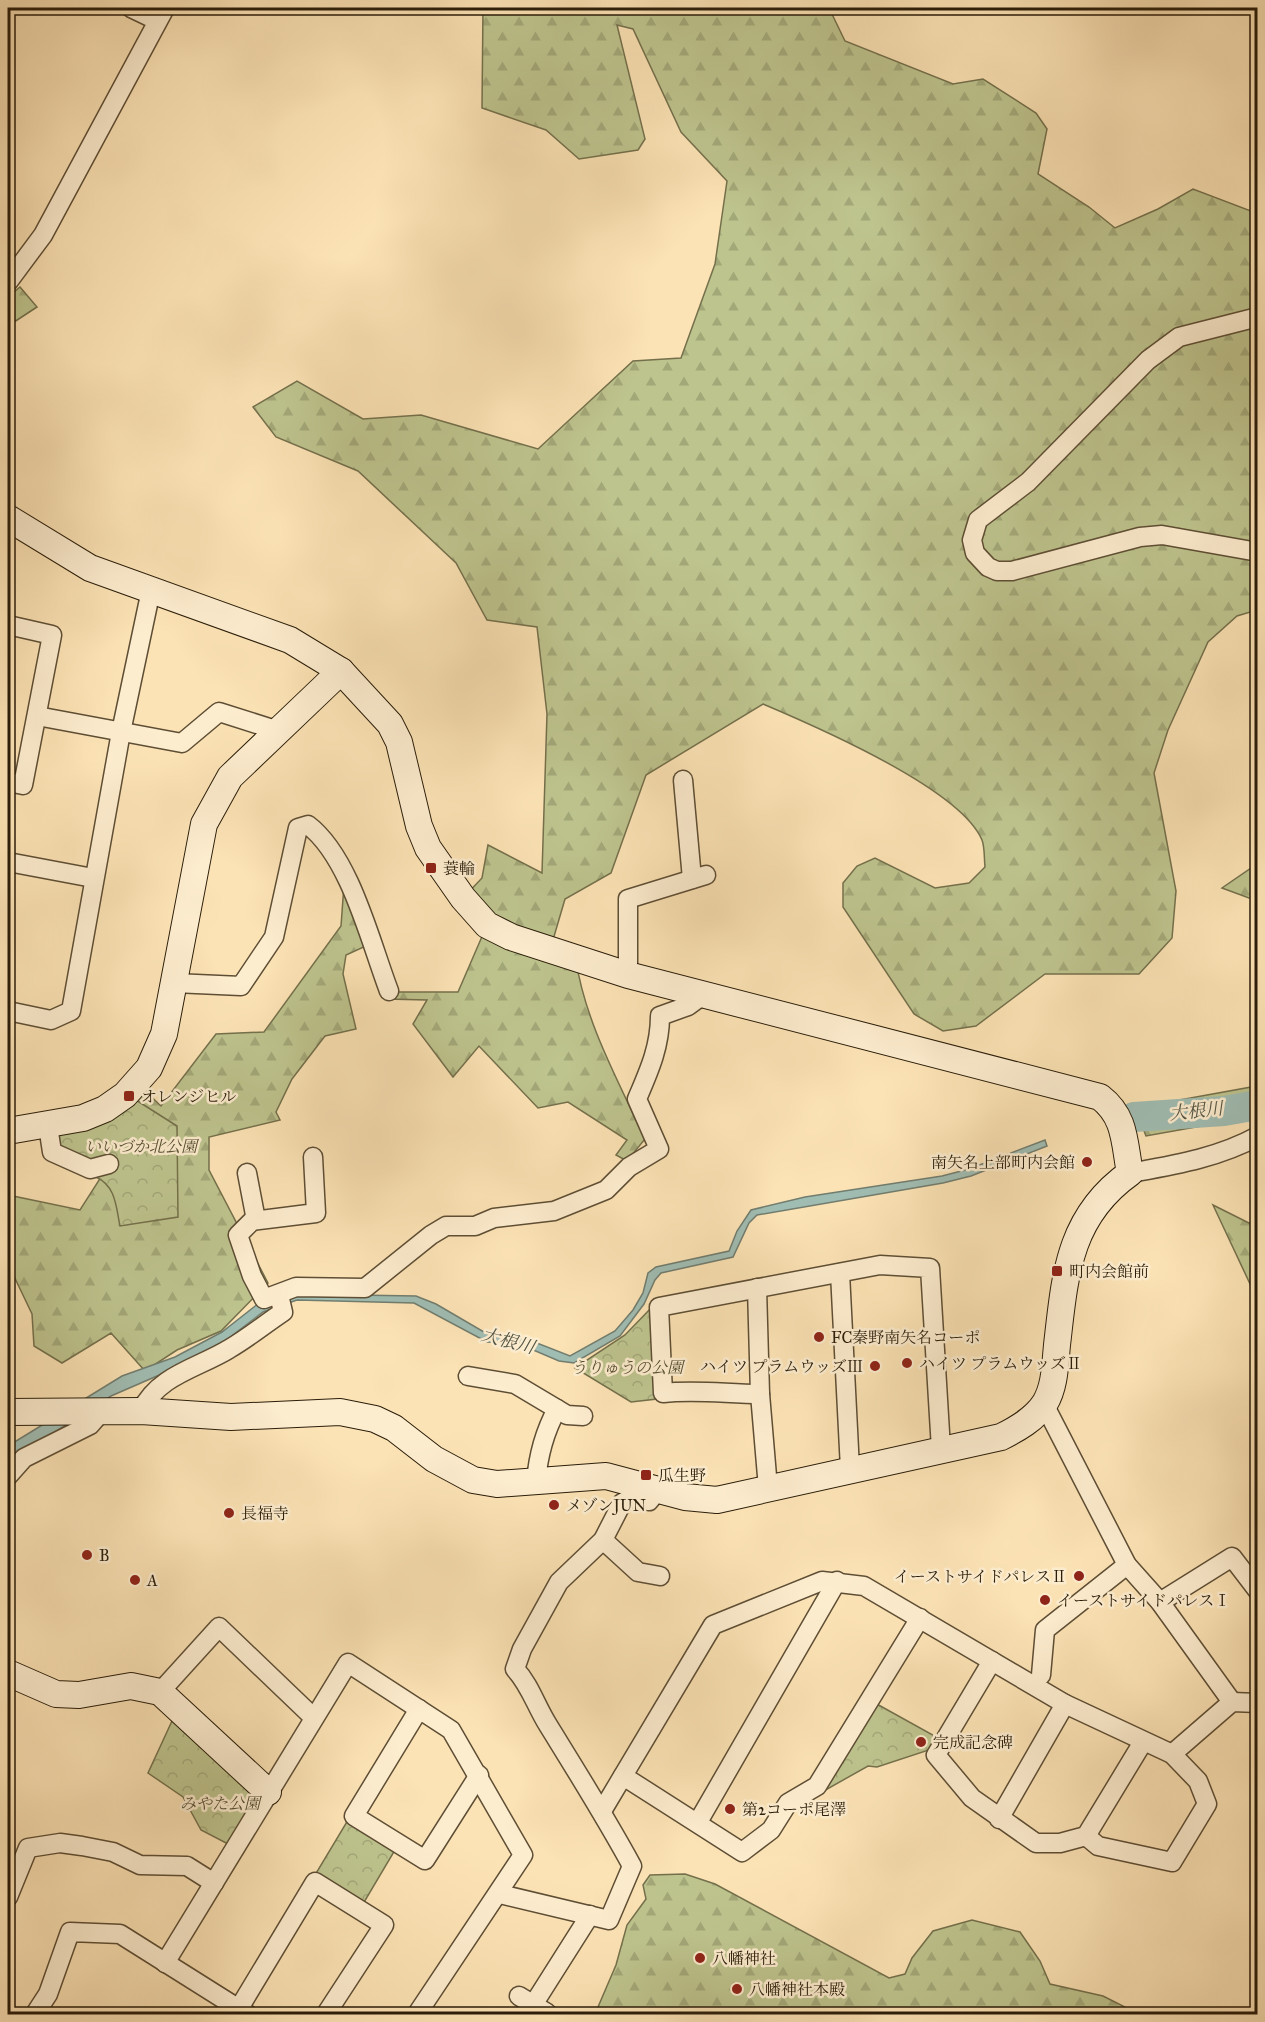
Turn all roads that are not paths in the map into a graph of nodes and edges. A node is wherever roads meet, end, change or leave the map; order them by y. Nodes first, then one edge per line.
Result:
1 (131, 8) edge
2 (160, 14) edge
3 (8, 282) edge
4 (1257, 317) edge
5 (8, 518) edge
6 (1257, 552) edge
7 (151, 590) junction
8 (8, 625) edge
9 (341, 671) junction
10 (37, 716) junction
11 (279, 731) junction
12 (121, 732) junction
13 (683, 780) dead end
14 (8, 782) edge
15 (8, 866) edge
16 (93, 878) junction
17 (628, 975) junction
18 (174, 983) junction
19 (389, 991) dead end
20 (703, 995) junction
21 (8, 1011) edge
22 (48, 1126) junction
23 (8, 1131) edge
24 (1257, 1136) edge
25 (313, 1157) dead end
26 (108, 1164) dead end
27 (247, 1173) dead end
28 (1130, 1173) junction
29 (255, 1220) junction
30 (840, 1274) junction
31 (757, 1288) junction
32 (280, 1302) junction
33 (468, 1376) dead end
34 (760, 1394) junction
35 (1044, 1404) junction
36 (557, 1409) junction
37 (100, 1410) junction
38 (141, 1411) junction
39 (8, 1412) edge
40 (583, 1416) dead end
41 (940, 1449) junction
42 (850, 1469) junction
43 (8, 1476) edge
44 (536, 1482) junction
45 (768, 1488) junction
46 (658, 1490) junction
47 (603, 1540) junction
48 (1127, 1565) junction
49 (660, 1576) dead end
50 (837, 1581) junction
51 (1257, 1591) edge
52 (1160, 1602) junction
53 (921, 1618) junction
54 (992, 1661) junction
55 (8, 1673) edge
56 (1041, 1675) dead end
57 (160, 1692) junction
58 (1232, 1702) junction
59 (1257, 1703) edge
60 (1065, 1704) junction
61 (419, 1709) junction
62 (314, 1718) junction
63 (1143, 1742) junction
64 (1172, 1754) junction
65 (479, 1775) junction
66 (623, 1776) junction
67 (268, 1792) junction
68 (602, 1811) junction
69 (999, 1819) junction
70 (698, 1822) junction
71 (1086, 1836) junction
72 (214, 1883) junction
73 (500, 1893) junction
74 (8, 1897) edge
75 (590, 1916) junction
76 (165, 1963) junction
77 (533, 2005) dead end
78 (243, 2012) edge
79 (35, 2014) edge
80 (326, 2014) edge
81 (419, 2014) edge

1 - 2 street
2 - 3 street
4 - 6 street
5 - 7 street
7 - 9 street
7 - 12 street
8 - 10 street
9 - 11 street
9 - 17 street
10 - 12 street
10 - 14 street
11 - 12 street
11 - 18 street
12 - 16 street
13 - 17 street
15 - 16 street
16 - 21 street
17 - 20 street
18 - 19 street
18 - 22 street
20 - 28 street
20 - 32 street
22 - 23 street
22 - 26 street
24 - 28 street
25 - 29 street
27 - 29 street
28 - 35 street
29 - 32 street
30 - 31 street
30 - 41 street
30 - 42 street
31 - 34 street
31 - 34 street
32 - 38 street
33 - 36 street
34 - 45 street
35 - 41 street
35 - 48 street
36 - 40 street
36 - 44 street
37 - 38 street
37 - 39 street
37 - 43 street
38 - 44 street
41 - 42 street
42 - 45 street
44 - 46 street
45 - 46 street
46 - 47 street
47 - 49 street
47 - 68 street
48 - 52 street
48 - 56 street
50 - 53 street
50 - 66 street
50 - 70 street
51 - 52 street
52 - 58 street
53 - 54 street
53 - 70 street
54 - 60 street
54 - 69 street
55 - 57 street
57 - 62 street
57 - 67 street
58 - 59 street
58 - 64 street
60 - 63 street
60 - 69 street
61 - 62 street
61 - 65 street
61 - 65 street
62 - 67 street
63 - 64 street
63 - 71 street
64 - 71 street
65 - 73 street
66 - 68 street
66 - 70 street
67 - 72 street
68 - 75 street
69 - 71 street
72 - 74 street
72 - 76 street
73 - 75 street
73 - 81 street
75 - 77 street
76 - 78 street
76 - 79 street
78 - 80 street

